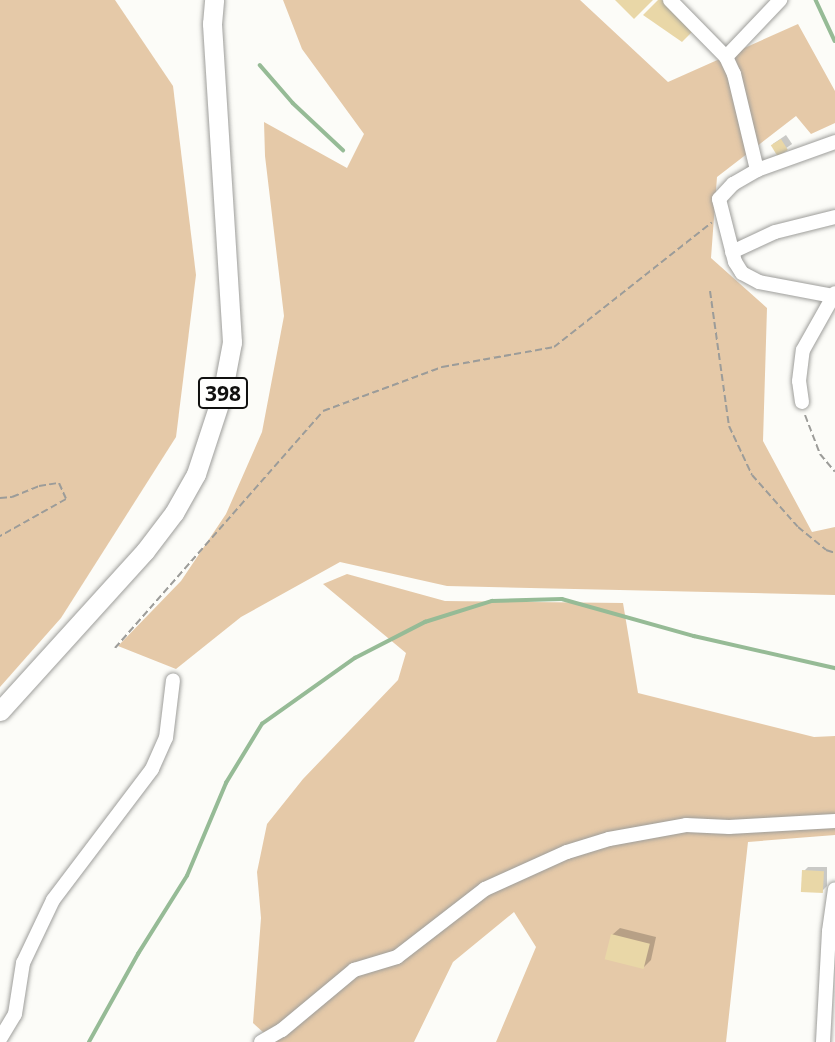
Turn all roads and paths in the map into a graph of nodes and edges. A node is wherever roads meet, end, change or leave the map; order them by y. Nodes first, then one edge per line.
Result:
1 (214, 0) edge
2 (670, 0) edge
3 (780, 0) edge
4 (726, 57) junction
5 (835, 142) edge
6 (757, 170) junction
7 (722, 215) junction
8 (835, 217) edge
9 (732, 252) junction
10 (710, 291) dead end
11 (834, 294) edge
12 (802, 402) joint
13 (835, 472) edge
14 (0, 498) edge
15 (0, 536) edge
16 (835, 553) edge
17 (115, 648) dead end
18 (173, 680) dead end
19 (0, 711) edge
20 (835, 821) edge
21 (835, 888) edge
22 (0, 1039) edge
23 (261, 1042) edge
24 (824, 1042) edge

1 - 19 main road, 398
2 - 4 street
3 - 4 street
4 - 6 street
5 - 6 street
6 - 7 street
7 - 9 street
7 - 17 path
8 - 9 street
9 - 11 street
10 - 16 path
11 - 12 street
12 - 13 path
14 - 15 path
18 - 22 street
20 - 23 street
21 - 24 street

